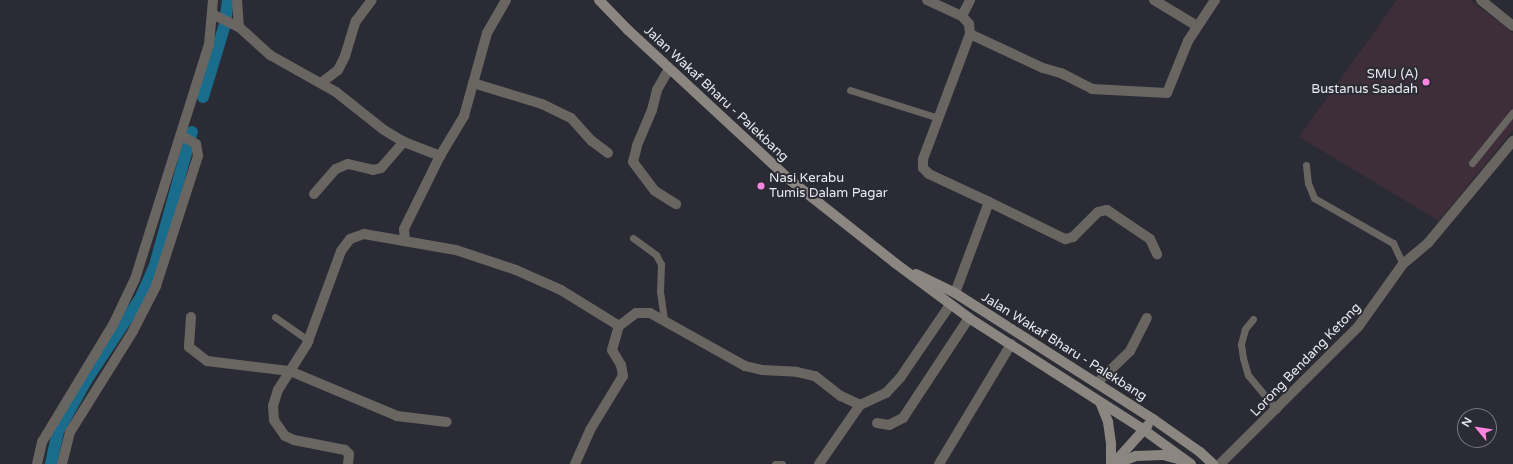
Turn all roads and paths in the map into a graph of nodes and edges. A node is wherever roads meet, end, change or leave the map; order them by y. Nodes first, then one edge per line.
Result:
1 (213, 0) edge
2 (237, 0) edge
3 (372, 0) edge
4 (506, 0) edge
5 (599, 0) edge
6 (927, 0) edge
7 (970, 0) edge
8 (1154, 0) edge
9 (1215, 0) edge
10 (1481, 0) edge
11 (217, 16) junction
12 (962, 16) junction
13 (1197, 26) junction
14 (1513, 26) edge
15 (239, 27) junction
16 (970, 34) junction
17 (669, 68) junction
18 (321, 83) junction
19 (473, 83) junction
20 (850, 90) dead end
21 (1513, 112) edge
22 (939, 118) junction
23 (182, 136) junction
24 (1513, 141) edge
25 (404, 142) junction
26 (608, 153) dead end
27 (440, 156) junction
28 (1472, 163) dead end
29 (1306, 165) dead end
30 (314, 194) dead end
31 (989, 202) junction
32 (676, 204) dead end
33 (633, 238) dead end
34 (405, 241) junction
35 (1158, 254) dead end
36 (895, 263) junction
37 (1403, 264) junction
38 (955, 293) junction
39 (950, 305) junction
40 (191, 317) dead end
41 (275, 317) dead end
42 (969, 318) junction
43 (1148, 318) dead end
44 (1253, 319) dead end
45 (664, 321) junction
46 (620, 326) junction
47 (308, 341) junction
48 (1011, 344) junction
49 (290, 371) junction
50 (1097, 383) junction
51 (1100, 402) junction
52 (860, 405) junction
53 (1277, 410) junction
54 (1153, 419) junction
55 (447, 422) dead end
56 (877, 423) dead end
57 (1144, 430) junction
58 (1190, 463) edge
59 (37, 464) edge
60 (62, 464) edge
61 (348, 464) edge
62 (575, 464) edge
63 (775, 464) edge
64 (782, 464) edge
65 (819, 464) edge
66 (939, 464) edge
67 (1112, 464) edge
68 (1116, 464) edge
69 (1212, 464) edge
70 (1220, 464) edge

1 - 11 street
2 - 15 street
3 - 18 street
4 - 19 street
5 - 17 main road, Jalan Wakaf Bharu - Palekbang
6 - 12 street
7 - 12 street
8 - 13 street
9 - 13 street
10 - 14 street
11 - 15 street
11 - 23 street
12 - 16 street
13 - 16 street
15 - 18 street
16 - 22 street
17 - 32 street
17 - 36 main road, Jalan Wakaf Bharu - Palekbang
18 - 25 street
19 - 26 street
19 - 27 street
20 - 22 lane
21 - 28 lane
22 - 31 street
23 - 59 street
23 - 60 street
24 - 37 street, Lorong Bendang Ketong
25 - 27 street
25 - 30 street
27 - 34 street
29 - 37 lane
31 - 35 street
31 - 38 street
33 - 45 lane
34 - 46 street
34 - 47 street
36 - 38 main road, Jalan Wakaf Bharu - Palekbang
36 - 39 main road, Jalan Wakaf Bharu - Palekbang
37 - 53 street, Lorong Bendang Ketong
38 - 50 main road, Jalan Wakaf Bharu - Palekbang
39 - 42 main road, Jalan Wakaf Bharu - Palekbang
39 - 52 street
40 - 49 street
41 - 47 lane
42 - 48 main road, Jalan Wakaf Bharu - Palekbang
42 - 56 street
43 - 50 street
44 - 53 lane
45 - 46 street
45 - 52 street
46 - 62 street
47 - 49 street
48 - 51 main road, Jalan Wakaf Bharu - Palekbang
48 - 66 street
49 - 55 street
49 - 61 street
50 - 54 main road, Jalan Wakaf Bharu - Palekbang
51 - 57 main road, Jalan Wakaf Bharu - Palekbang
51 - 67 main road
52 - 65 street
53 - 70 street, Lorong Bendang Ketong
54 - 57 main road
54 - 69 main road, Jalan Wakaf Bharu - Palekbang
57 - 58 main road, Jalan Wakaf Bharu - Palekbang
57 - 67 main road
58 - 68 main road
63 - 64 lane

